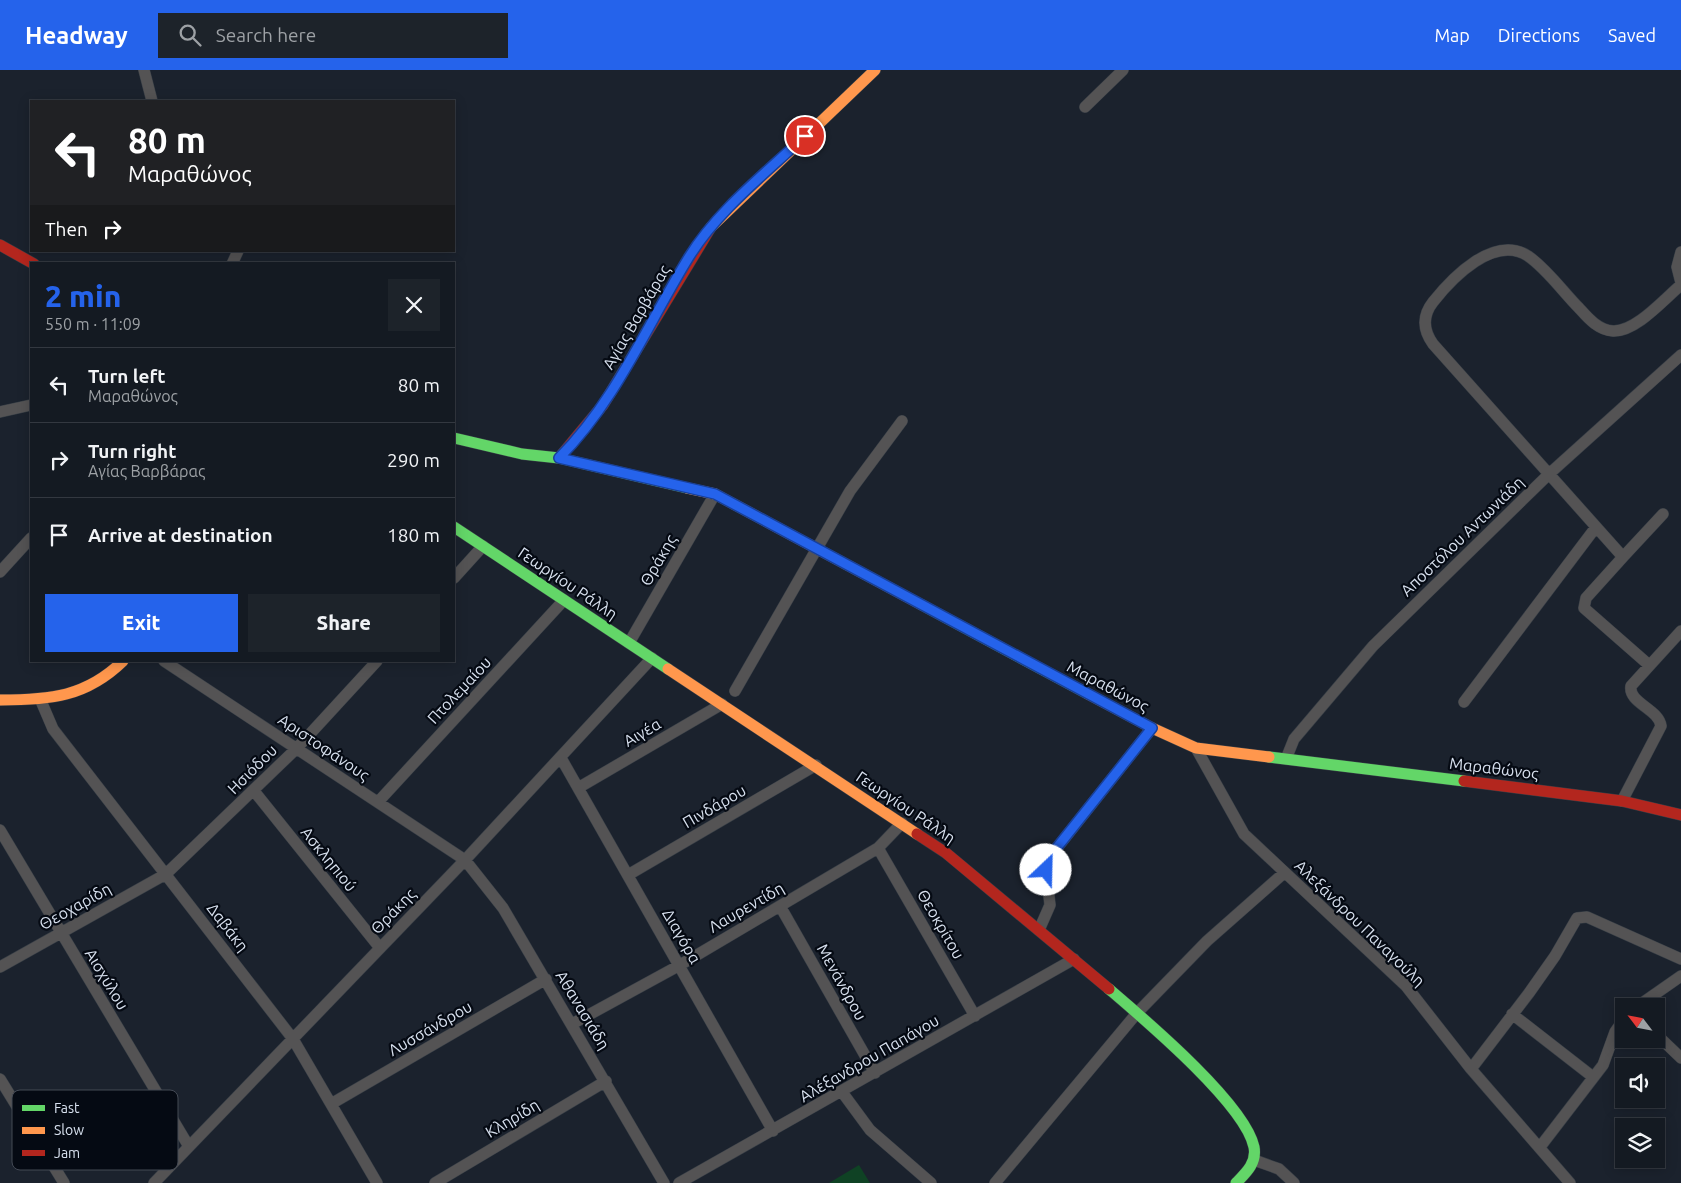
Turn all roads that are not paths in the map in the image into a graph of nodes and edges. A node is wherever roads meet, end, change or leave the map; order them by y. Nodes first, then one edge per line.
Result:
1 (144, 70) edge
2 (875, 70) edge
3 (1123, 70) edge
4 (152, 100) edge
5 (1085, 107) dead end
6 (0, 245) edge
7 (1681, 252) edge
8 (30, 262) edge
9 (1681, 284) edge
10 (1681, 354) edge
11 (30, 405) edge
12 (0, 412) edge
13 (902, 421) dead end
14 (455, 438) edge
15 (559, 458) junction
16 (1549, 474) junction
17 (715, 494) junction
18 (1663, 514) dead end
19 (1596, 527) junction
20 (455, 528) edge
21 (30, 539) edge
22 (483, 546) junction
23 (818, 548) junction
24 (1623, 558) junction
25 (0, 572) edge
26 (455, 577) edge
27 (564, 600) junction
28 (1681, 632) edge
29 (629, 643) junction
30 (652, 658) junction
31 (122, 662) edge
32 (166, 662) edge
33 (376, 662) edge
34 (1649, 665) junction
35 (734, 691) dead end
36 (0, 700) edge
37 (41, 701) junction
38 (1464, 702) dead end
39 (722, 704) junction
40 (1152, 728) junction
41 (297, 748) junction
42 (1196, 748) junction
43 (561, 758) junction
44 (1286, 758) junction
45 (816, 765) junction
46 (578, 788) junction
47 (254, 791) junction
48 (1622, 800) junction
49 (378, 802) junction
50 (1681, 815) edge
51 (902, 823) junction
52 (0, 830) edge
53 (878, 848) junction
54 (465, 860) junction
55 (1284, 873) junction
56 (166, 874) junction
57 (628, 875) junction
58 (780, 906) junction
59 (1039, 930) junction
60 (60, 932) junction
61 (380, 948) junction
62 (1074, 959) junction
63 (1681, 959) edge
64 (680, 965) junction
65 (0, 967) edge
66 (1681, 976) edge
67 (546, 979) junction
68 (1649, 998) edge
69 (1136, 1013) junction
70 (1512, 1014) junction
71 (975, 1016) junction
72 (572, 1024) junction
73 (1615, 1032) edge
74 (293, 1039) junction
75 (1665, 1043) edge
76 (1681, 1058) edge
77 (1472, 1070) junction
78 (875, 1073) junction
79 (1593, 1077) junction
80 (0, 1080) edge
81 (606, 1081) junction
82 (155, 1090) edge
83 (842, 1092) junction
84 (12, 1099) edge
85 (331, 1104) junction
86 (178, 1128) edge
87 (773, 1131) junction
88 (188, 1145) junction
89 (1540, 1147) junction
90 (178, 1156) edge
91 (1254, 1160) junction
92 (56, 1170) edge
93 (166, 1170) edge
94 (64, 1183) edge
95 (154, 1183) edge
96 (377, 1183) edge
97 (435, 1183) edge
98 (664, 1183) edge
99 (680, 1183) edge
100 (931, 1183) edge
101 (995, 1183) edge
102 (1236, 1183) edge
103 (1294, 1183) edge
104 (1570, 1183) edge

1 - 4 street
2 - 15 street, Αγίας Βαρβάρας
3 - 5 street
6 - 8 street
7 - 9 street
9 - 16 street
10 - 16 street, Αποστόλου Αντωνιάδη
11 - 12 street
13 - 23 street
14 - 15 street, Μαραθώνος
15 - 17 street, Μαραθώνος
16 - 19 street
16 - 44 street, Αποστόλου Αντωνιάδη
17 - 23 street, Μαραθώνος
17 - 29 street, Θράκης
18 - 24 street
19 - 24 street
19 - 38 street
20 - 22 street, Γεωργίου Ράλλη
21 - 25 street
22 - 26 street
22 - 27 street, Γεωργίου Ράλλη
23 - 35 street
23 - 40 street, Μαραθώνος
24 - 34 street
27 - 29 street, Γεωργίου Ράλλη
27 - 49 street, Πτολεμαίου
28 - 34 street
29 - 30 street, Γεωργίου Ράλλη
30 - 39 street, Γεωργίου Ράλλη
30 - 43 street, Θράκης
31 - 37 street
32 - 41 street, Αριστοφάνους
33 - 41 street, Ησιόδου
34 - 48 street
36 - 37 street
37 - 56 street, Δαβάκη
39 - 45 street, Γεωργίου Ράλλη
39 - 46 street, Αιγέα
40 - 42 street, Μαραθώνος
40 - 59 street
41 - 47 street, Ησιόδου
41 - 49 street, Αριστοφάνους
42 - 44 street, Μαραθώνος
42 - 55 street, Αλεξάνδρου Παναγούλη
43 - 46 street, Διαγόρα
43 - 54 street, Θράκης
44 - 48 street, Μαραθώνος
45 - 51 street, Γεωργίου Ράλλη
45 - 57 street, Πινδάρου
46 - 57 street, Διαγόρα
47 - 56 street, Ησιόδου
47 - 61 street, Ασκληπιού
48 - 50 street, Μαραθώνος
49 - 54 street, Αριστοφάνους
51 - 53 street, Λαυρεντίδη
51 - 59 street, Γεωργίου Ράλλη
52 - 60 street, Αισχύλου
53 - 58 street, Λαυρεντίδη
53 - 71 street, Θεοκρίτου
54 - 61 street, Θράκης
54 - 67 street, Αθανασιάδη
55 - 69 street
55 - 77 street, Αλεξάνδρου Παναγούλη
56 - 60 street, Θεοχαρίδη
56 - 74 street, Δαβάκη
57 - 64 street, Διαγόρα
58 - 64 street, Λαυρεντίδη
58 - 78 street, Μενάνδρου
59 - 62 street, Γεωργίου Ράλλη
60 - 65 street, Θεοχαρίδη
60 - 82 street, Αισχύλου
61 - 74 street, Θράκης
62 - 69 street, Γεωργίου Ράλλη
62 - 71 street, Αλέξανδρου Παπάγου
63 - 70 street
64 - 72 street, Λαυρεντίδη
64 - 87 street, Διαγόρα
66 - 68 street
67 - 72 street, Αθανασιάδη
67 - 85 street, Λυσσάνδρου
69 - 91 street, Γεωργίου Ράλλη
69 - 101 street
70 - 77 street
70 - 79 street
71 - 78 street, Αλέξανδρου Παπάγου
72 - 81 street, Αθανασιάδη
73 - 79 street
74 - 85 street, Δαβάκη
74 - 88 street, Θράκης
75 - 76 street
77 - 89 street, Αλεξάνδρου Παναγούλη
78 - 83 street, Αλέξανδρου Παπάγου
79 - 89 street
80 - 84 street
81 - 97 street, Κληρίδη
81 - 98 street, Αθανασιάδη
83 - 87 street, Αλέξανδρου Παπάγου
83 - 100 street
85 - 96 street, Δαβάκη
86 - 88 street, Αισχύλου
87 - 99 street, Αλέξανδρου Παπάγου
88 - 90 street, Θράκης
89 - 104 street, Αλεξάνδρου Παναγούλη
91 - 102 street
91 - 103 street
92 - 94 street
93 - 95 street, Θράκης

